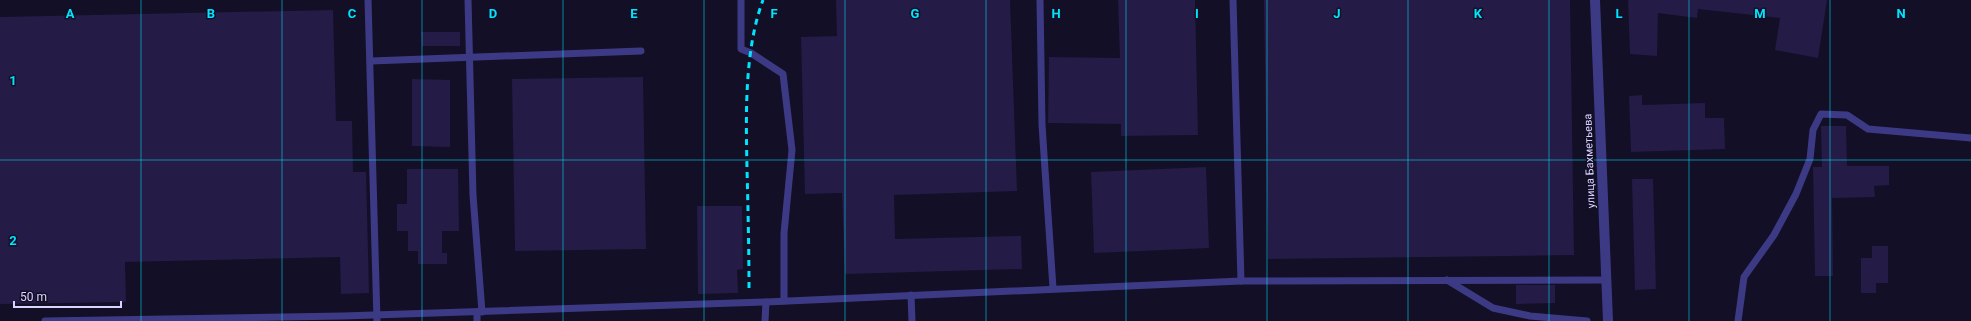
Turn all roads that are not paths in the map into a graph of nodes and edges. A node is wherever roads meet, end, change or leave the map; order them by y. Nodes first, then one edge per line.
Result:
1 (368, 0) edge
2 (468, 0) edge
3 (741, 0) edge
4 (1040, 0) edge
5 (1234, 0) edge
6 (1595, 0) edge
7 (642, 51) dead end
8 (470, 58) junction
9 (371, 61) junction
10 (1971, 138) edge
11 (1447, 280) junction
12 (1606, 280) junction
13 (1242, 281) junction
14 (1053, 288) junction
15 (911, 295) junction
16 (784, 301) junction
17 (766, 302) junction
18 (479, 312) junction
19 (377, 318) edge
20 (45, 321) edge
21 (477, 321) edge
22 (765, 321) edge
23 (912, 321) edge
24 (1587, 321) edge
25 (1608, 321) edge
26 (1738, 321) edge

1 - 9 lane
2 - 8 lane
3 - 16 lane
4 - 14 lane
5 - 13 lane
6 - 12 street, улица Бахметьева
7 - 8 lane
8 - 9 lane
8 - 18 lane
9 - 19 lane
10 - 26 lane
11 - 12 lane
11 - 13 lane
11 - 24 lane
12 - 25 street, улица Бахметьева
13 - 14 lane
14 - 15 lane
15 - 16 lane
15 - 23 lane
16 - 17 lane
17 - 18 lane
17 - 22 lane
18 - 19 lane
18 - 21 lane
19 - 20 lane

